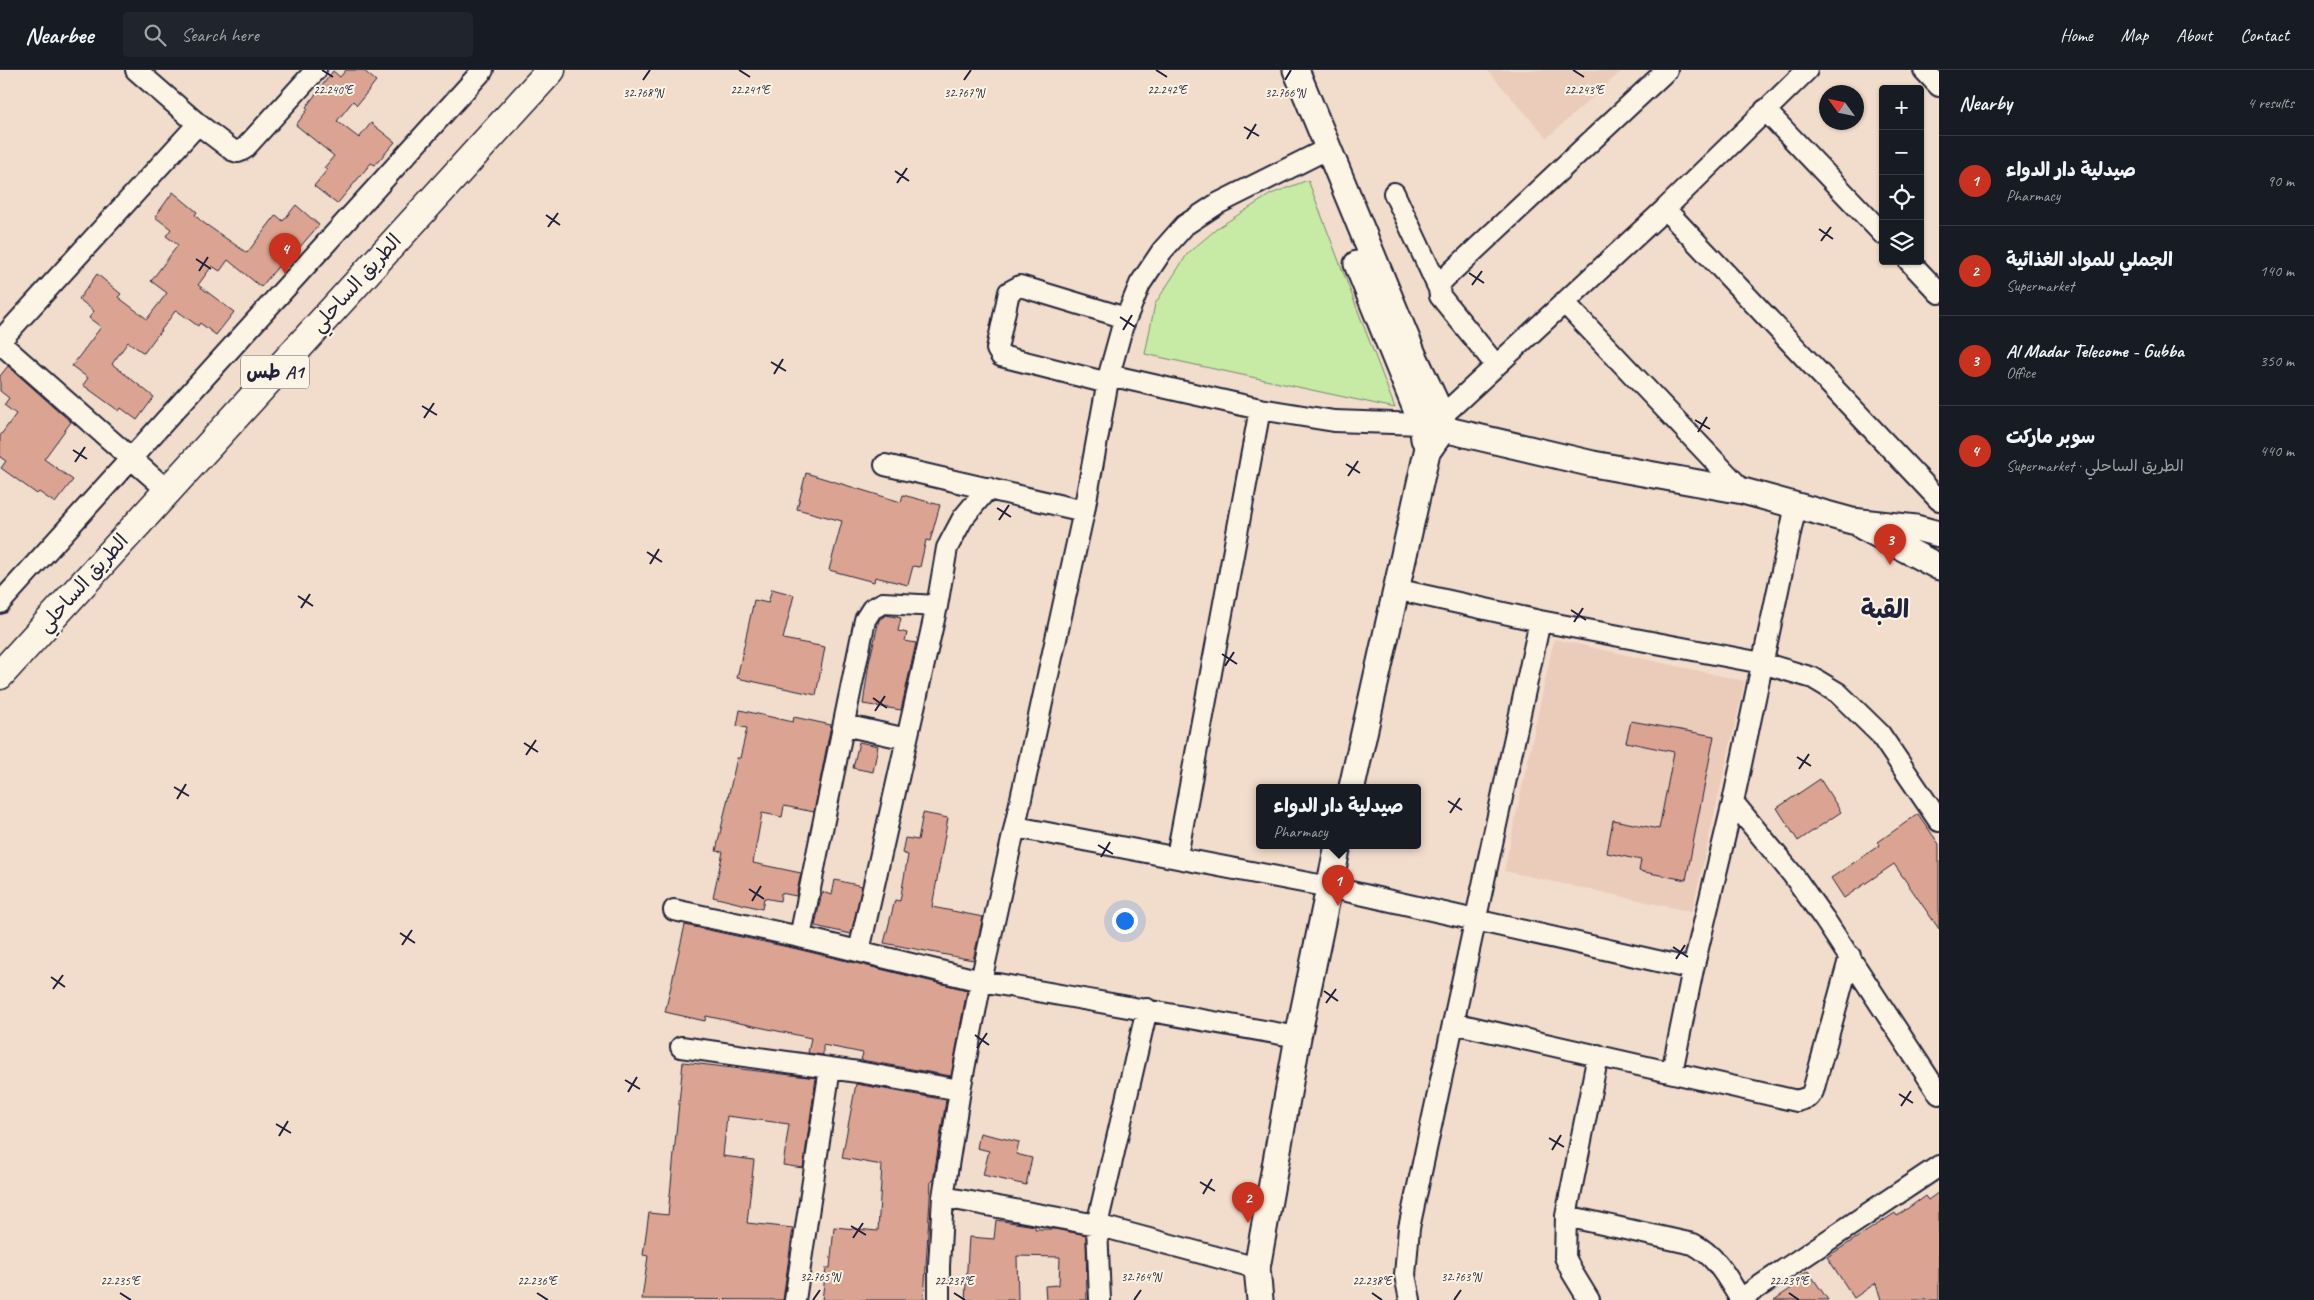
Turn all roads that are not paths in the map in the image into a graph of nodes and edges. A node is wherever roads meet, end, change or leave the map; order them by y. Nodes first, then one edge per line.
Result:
1 (136, 70) edge
2 (316, 70) edge
3 (483, 70) edge
4 (551, 70) edge
5 (1277, 70) edge
6 (1296, 70) edge
7 (1667, 70) edge
8 (1807, 70) edge
9 (1924, 70) edge
10 (1939, 86) edge
11 (1765, 110) junction
12 (198, 124) junction
13 (1320, 153) junction
14 (1394, 193) dead end
15 (1664, 209) junction
16 (1879, 230) edge
17 (1913, 265) edge
18 (1439, 289) junction
19 (1939, 293) edge
20 (1564, 302) junction
21 (1126, 318) junction
22 (0, 342) edge
23 (1496, 364) junction
24 (1108, 379) junction
25 (1260, 409) junction
26 (1436, 422) junction
27 (132, 459) junction
28 (885, 465) dead end
29 (988, 488) junction
30 (167, 490) junction
31 (1743, 491) junction
32 (1939, 500) edge
33 (1796, 505) junction
34 (1084, 511) junction
35 (1852, 520) junction
36 (1939, 534) edge
37 (1938, 561) edge
38 (1395, 589) junction
39 (0, 603) edge
40 (937, 606) junction
41 (1540, 621) junction
42 (1762, 663) junction
43 (0, 675) edge
44 (844, 725) junction
45 (907, 738) junction
46 (1353, 784) edge
47 (1733, 802) junction
48 (1939, 820) edge
49 (1016, 827) junction
50 (1337, 849) edge
51 (1177, 856) junction
52 (1329, 886) junction
53 (674, 910) dead end
54 (1476, 920) junction
55 (800, 937) junction
56 (859, 952) junction
57 (1850, 956) junction
58 (1693, 969) junction
59 (981, 981) junction
60 (1147, 1009) junction
61 (1453, 1023) junction
62 (1298, 1037) junction
63 (681, 1047) dead end
64 (1598, 1055) junction
65 (830, 1068) junction
66 (1672, 1072) junction
67 (960, 1090) junction
68 (1939, 1094) edge
69 (1939, 1166) edge
70 (944, 1197) junction
71 (1566, 1216) junction
72 (1097, 1225) junction
73 (1257, 1268) junction
74 (795, 1300) edge
75 (939, 1300) edge
76 (1100, 1300) edge
77 (1260, 1300) edge
78 (1410, 1300) edge
79 (1589, 1300) edge
80 (1740, 1300) edge

1 - 12 street
2 - 12 street
3 - 27 street
4 - 30 highway, الطريق الساحلي / طس A1
5 - 13 main road
6 - 13 main road
7 - 18 street
8 - 11 street
9 - 10 street
11 - 15 street
11 - 16 street
12 - 22 street
13 - 21 street
13 - 26 main road
14 - 18 street
15 - 20 street
15 - 32 street
17 - 19 street
18 - 23 street
20 - 23 street
20 - 31 street
21 - 24 street
21 - 24 street
22 - 27 street
23 - 26 street
24 - 25 street
24 - 34 street
25 - 26 street
25 - 51 street
26 - 31 main road
26 - 38 main road
27 - 30 street
27 - 39 street
28 - 29 street
29 - 34 street
29 - 40 street
30 - 43 highway, الطريق الساحلي / طس A1
31 - 33 main road
33 - 35 main road
33 - 42 street
34 - 49 street
35 - 36 main road
35 - 37 main road
38 - 41 street
38 - 46 main road
40 - 44 street
40 - 45 street
41 - 42 street
41 - 54 street
42 - 47 street
42 - 48 street
44 - 45 street
44 - 55 street
45 - 56 street
47 - 57 street
47 - 58 street
49 - 51 street
49 - 59 street
50 - 52 main road
51 - 52 street
52 - 54 street
52 - 62 main road
53 - 55 street
54 - 58 street
54 - 61 street
55 - 56 street
56 - 59 street
57 - 66 street
57 - 68 street
58 - 66 street
59 - 60 street
59 - 67 street
60 - 62 street
60 - 72 street
61 - 64 street
61 - 78 street
62 - 73 main road
63 - 65 street
64 - 66 street
64 - 71 street
65 - 67 street
65 - 74 street
67 - 70 street
69 - 80 street
70 - 72 street
70 - 75 street
71 - 79 street
71 - 80 street
72 - 73 street
72 - 76 street
73 - 77 main road

